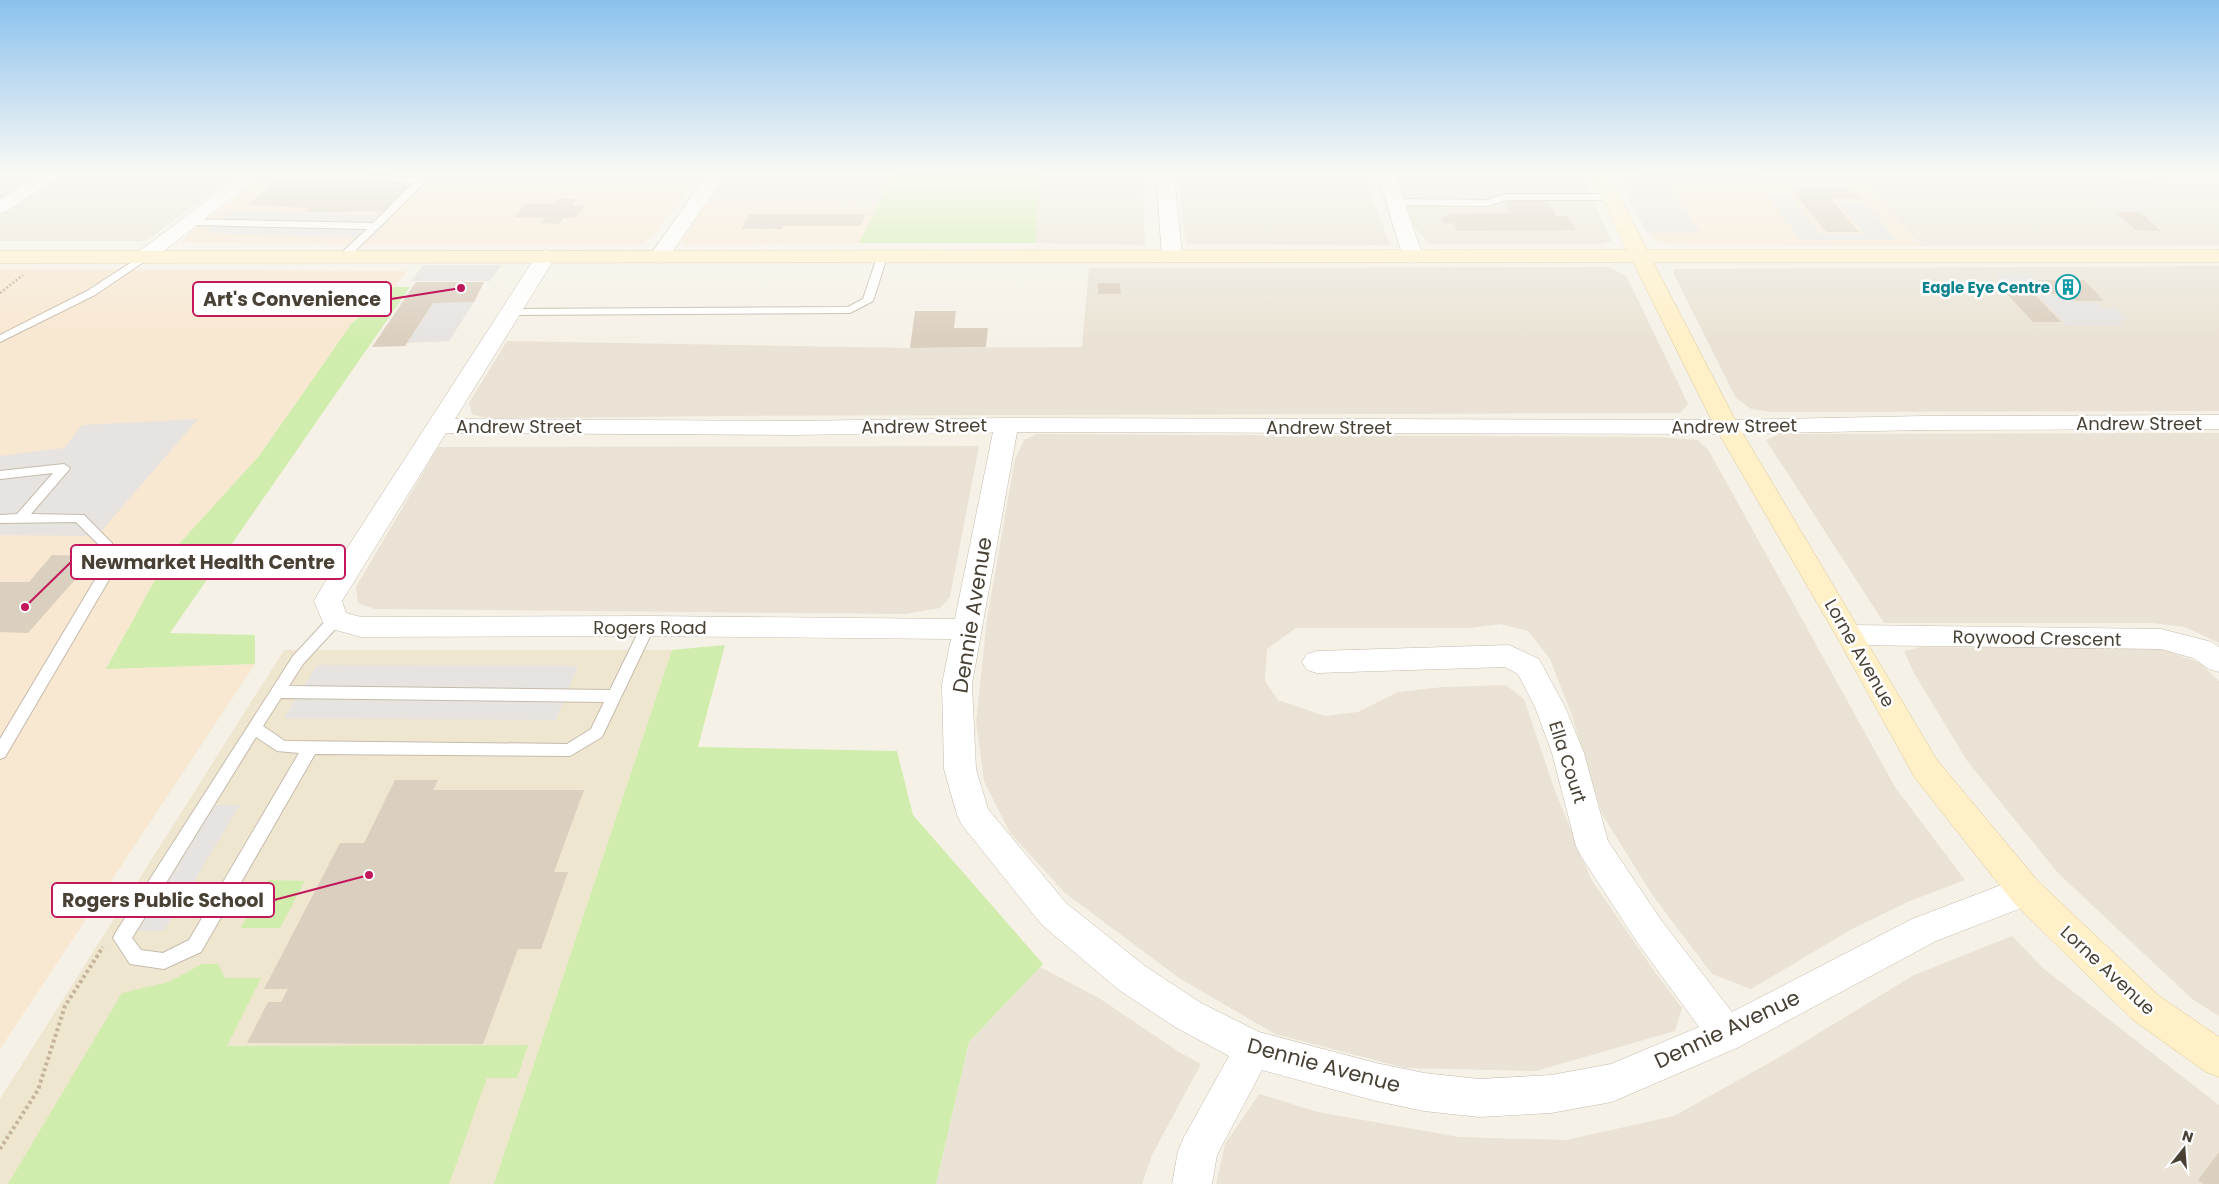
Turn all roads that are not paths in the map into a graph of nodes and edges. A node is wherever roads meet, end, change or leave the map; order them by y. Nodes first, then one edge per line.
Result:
1 (181, 228) edge
2 (373, 228) edge
3 (679, 228) edge
4 (1170, 228) edge
5 (1404, 228) edge
6 (1625, 228) edge
7 (344, 256) junction
8 (546, 256) junction
9 (882, 256) junction
10 (1172, 256) junction
11 (2219, 256) edge
12 (0, 257) edge
13 (144, 257) junction
14 (659, 257) junction
15 (1413, 257) junction
16 (1640, 258) junction
17 (511, 312) junction
18 (0, 339) edge
19 (2219, 422) edge
20 (1006, 425) junction
21 (439, 426) junction
22 (1727, 427) junction
23 (0, 475) edge
24 (0, 519) edge
25 (20, 519) junction
26 (335, 620) junction
27 (648, 626) junction
28 (966, 629) junction
29 (1850, 635) junction
30 (2219, 661) edge
31 (1317, 662) dead end
32 (277, 692) junction
33 (614, 696) junction
34 (254, 728) junction
35 (311, 747) junction
36 (0, 752) edge
37 (2025, 892) junction
38 (1726, 1034) junction
39 (1253, 1049) junction
40 (2219, 1059) edge
41 (1192, 1184) edge

1 - 13 street
2 - 7 lane
3 - 14 street
4 - 10 street
5 - 15 street
6 - 16 main road, Lorne Avenue
7 - 8 main road
7 - 13 main road
8 - 14 main road
8 - 17 street
9 - 10 main road
9 - 14 main road
9 - 17 lane
10 - 15 main road
11 - 16 main road
12 - 13 main road
13 - 18 lane
15 - 16 main road
16 - 22 main road, Lorne Avenue
17 - 21 street
19 - 22 street, Andrew Street
20 - 21 street, Andrew Street
20 - 22 street, Andrew Street
20 - 28 street, Dennie Avenue
21 - 26 street
22 - 29 main road, Lorne Avenue
23 - 25 lane
24 - 25 lane
25 - 36 lane
26 - 27 street, Rogers Road
26 - 32 lane
27 - 28 street, Rogers Road
27 - 33 lane
28 - 39 street, Dennie Avenue
29 - 30 street, Roywood Crescent
29 - 37 main road, Lorne Avenue
31 - 38 street, Ella Court
32 - 33 lane
32 - 34 lane
33 - 35 lane
34 - 35 lane
34 - 35 lane
37 - 38 street, Dennie Avenue
37 - 40 main road, Lorne Avenue
38 - 39 street, Dennie Avenue
39 - 41 street

